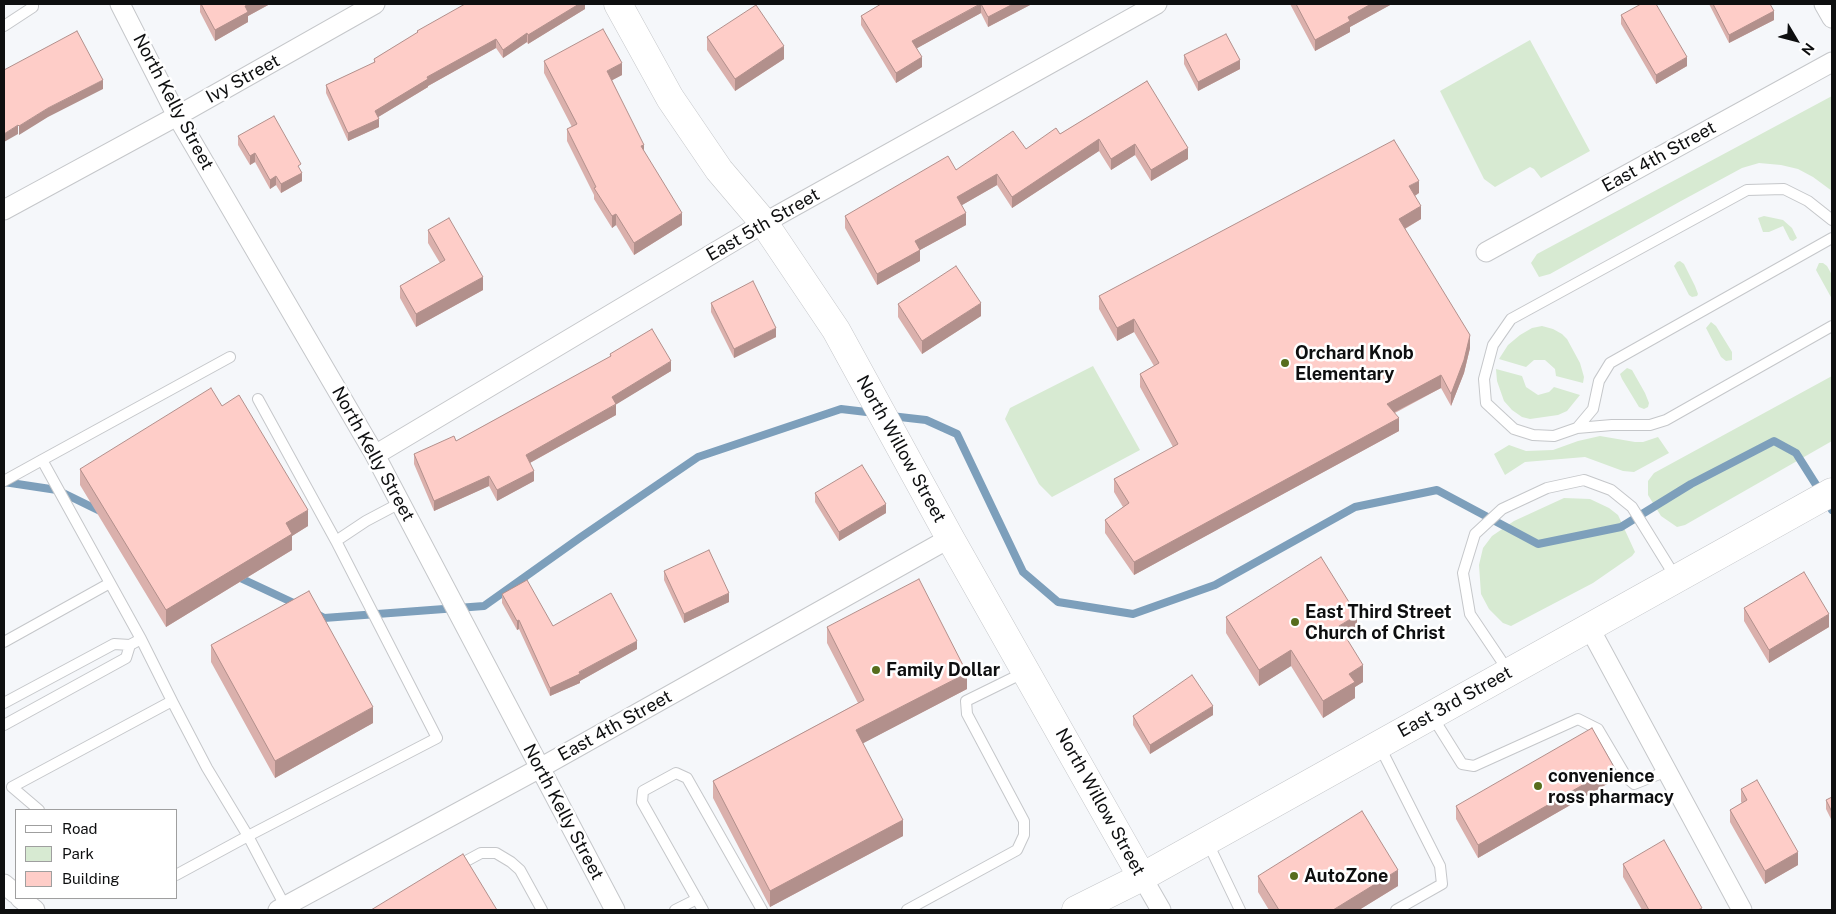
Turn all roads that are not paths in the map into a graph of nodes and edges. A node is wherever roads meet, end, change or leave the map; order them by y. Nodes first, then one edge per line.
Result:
1 (33, 4) edge
2 (120, 4) edge
3 (375, 4) edge
4 (618, 4) edge
5 (1156, 4) edge
6 (1824, 4) edge
7 (1832, 18) edge
8 (4, 26) edge
9 (1832, 62) edge
10 (177, 116) junction
11 (4, 210) edge
12 (1832, 220) edge
13 (764, 223) junction
14 (1832, 238) edge
15 (1486, 252) dead end
16 (1832, 326) edge
17 (230, 357) dead end
18 (258, 400) dead end
19 (1577, 428) junction
20 (375, 454) junction
21 (42, 460) junction
22 (4, 481) edge
23 (1832, 492) edge
24 (400, 503) junction
25 (950, 538) junction
26 (336, 540) junction
27 (1676, 579) junction
28 (110, 583) junction
29 (1589, 627) junction
30 (141, 639) junction
31 (4, 642) edge
32 (130, 646) junction
33 (1026, 672) junction
34 (1509, 672) junction
35 (172, 700) junction
36 (4, 703) edge
37 (1432, 715) junction
38 (4, 726) edge
39 (1379, 744) junction
40 (540, 768) junction
41 (1667, 771) junction
42 (38, 809) edge
43 (248, 836) junction
44 (1206, 841) junction
45 (448, 871) edge
46 (178, 874) edge
47 (1142, 877) junction
48 (4, 884) edge
49 (15, 893) edge
50 (21, 899) edge
51 (696, 899) junction
52 (281, 908) edge
53 (35, 910) edge
54 (542, 910) edge
55 (616, 910) edge
56 (675, 910) edge
57 (703, 910) edge
58 (762, 910) edge
59 (907, 910) edge
60 (1076, 910) edge
61 (1161, 910) edge
62 (1240, 910) edge
63 (1396, 910) edge
64 (1742, 910) edge

1 - 8 lane
2 - 10 street, North Kelly Street
3 - 10 street, Ivy Street
4 - 13 main road, North Willow Street
5 - 13 street, East 5th Street
6 - 7 street
9 - 15 street, East 4th Street
10 - 11 street, Ivy Street
10 - 20 street, North Kelly Street
12 - 19 lane
13 - 20 street, East 5th Street
13 - 25 main road, North Willow Street
14 - 19 lane
16 - 19 lane
17 - 21 lane
18 - 26 lane
20 - 24 street, North Kelly Street
21 - 22 lane
21 - 28 lane
23 - 27 main road, East 3rd Street
24 - 26 lane
24 - 40 street, North Kelly Street
25 - 33 main road, North Willow Street
25 - 40 street, East 4th Street
26 - 43 lane
27 - 29 main road, East 3rd Street
27 - 34 lane
28 - 30 lane
28 - 31 lane
29 - 34 main road, East 3rd Street
29 - 41 street
30 - 32 lane
30 - 35 lane
32 - 36 lane
32 - 38 lane
33 - 47 main road, North Willow Street
33 - 59 lane
34 - 37 main road, East 3rd Street
35 - 42 lane
35 - 43 lane
37 - 39 main road, East 3rd Street
37 - 41 lane
39 - 44 main road, East 3rd Street
39 - 63 lane
40 - 52 street, East 4th Street
40 - 55 street, North Kelly Street
41 - 64 street
43 - 46 lane
43 - 52 lane
44 - 47 main road, East 3rd Street
44 - 62 lane
45 - 54 lane
47 - 60 main road, East 3rd Street
47 - 61 street, North Willow Street
48 - 49 street
50 - 53 street
51 - 56 lane
51 - 57 lane
51 - 58 lane

